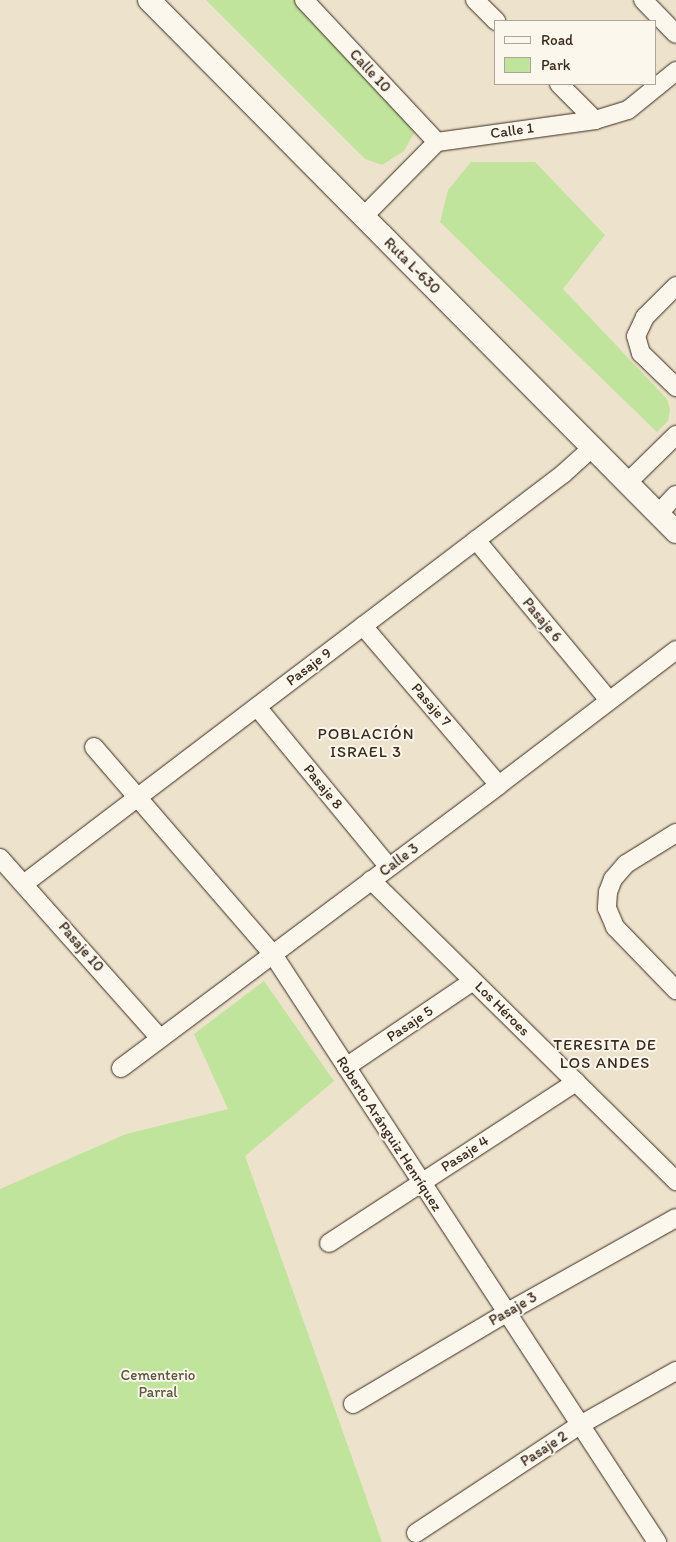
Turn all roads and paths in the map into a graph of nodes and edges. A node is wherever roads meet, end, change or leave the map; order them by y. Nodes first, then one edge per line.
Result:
1 (149, 0) edge
2 (304, 0) edge
3 (475, 0) edge
4 (643, 0) edge
5 (495, 20) edge
6 (676, 34) edge
7 (676, 71) edge
8 (560, 85) edge
9 (595, 120) junction
10 (437, 142) junction
11 (364, 217) junction
12 (676, 286) edge
13 (676, 387) edge
14 (676, 435) edge
15 (592, 448) junction
16 (627, 483) junction
17 (676, 495) edge
18 (658, 514) junction
19 (676, 532) edge
20 (476, 540) junction
21 (363, 626) junction
22 (676, 650) edge
23 (609, 700) junction
24 (257, 707) junction
25 (94, 747) dead end
26 (499, 785) junction
27 (138, 797) junction
28 (676, 833) edge
29 (0, 858) edge
30 (389, 867) junction
31 (371, 880) junction
32 (25, 883) junction
33 (272, 953) junction
34 (473, 981) junction
35 (676, 990) edge
36 (160, 1038) junction
37 (346, 1067) junction
38 (121, 1068) dead end
39 (576, 1082) junction
40 (676, 1181) edge
41 (421, 1184) junction
42 (676, 1218) edge
43 (329, 1243) dead end
44 (506, 1313) junction
45 (676, 1370) edge
46 (353, 1404) dead end
47 (580, 1425) junction
48 (416, 1533) dead end
49 (657, 1542) edge

1 - 11 street, Ruta L-630
2 - 10 street, Calle 10
3 - 5 street
4 - 6 street
7 - 9 street, Calle 1
8 - 9 street
9 - 10 street, Calle 1
10 - 11 street
11 - 15 street, Ruta L-630
12 - 13 street
14 - 16 street
15 - 16 street, Ruta L-630
15 - 20 street, Pasaje 9
16 - 18 street, Ruta L-630
17 - 18 street
18 - 19 street, Ruta L-630
20 - 21 street, Pasaje 9
20 - 23 street, Pasaje 6
21 - 24 street, Pasaje 9
21 - 26 street, Pasaje 7
22 - 23 street, Calle 3
23 - 26 street, Calle 3
24 - 27 street, Pasaje 9
24 - 30 street, Pasaje 8
25 - 27 street, Roberto Aránguiz Henríquez
26 - 30 street, Calle 3
27 - 32 street, Pasaje 9
27 - 33 street, Roberto Aránguiz Henríquez
28 - 35 street
29 - 32 street, Pasaje 10
30 - 31 street, Calle 3
31 - 33 street, Calle 3
31 - 34 street, Los Héroes
32 - 36 street, Pasaje 10
33 - 36 street, Calle 3
33 - 37 street, Roberto Aránguiz Henríquez
34 - 37 street, Pasaje 5
34 - 39 street, Los Héroes
36 - 38 street, Calle 3
37 - 41 street, Roberto Aránguiz Henríquez
39 - 40 street, Los Héroes
39 - 41 street, Pasaje 4
41 - 43 street, Pasaje 4
41 - 44 street, Roberto Aránguiz Henríquez
42 - 44 street, Pasaje 3
44 - 46 street, Pasaje 3
44 - 47 street, Roberto Aránguiz Henríquez
45 - 47 street, Pasaje 2
47 - 48 street, Pasaje 2
47 - 49 street, Roberto Aránguiz Henríquez

